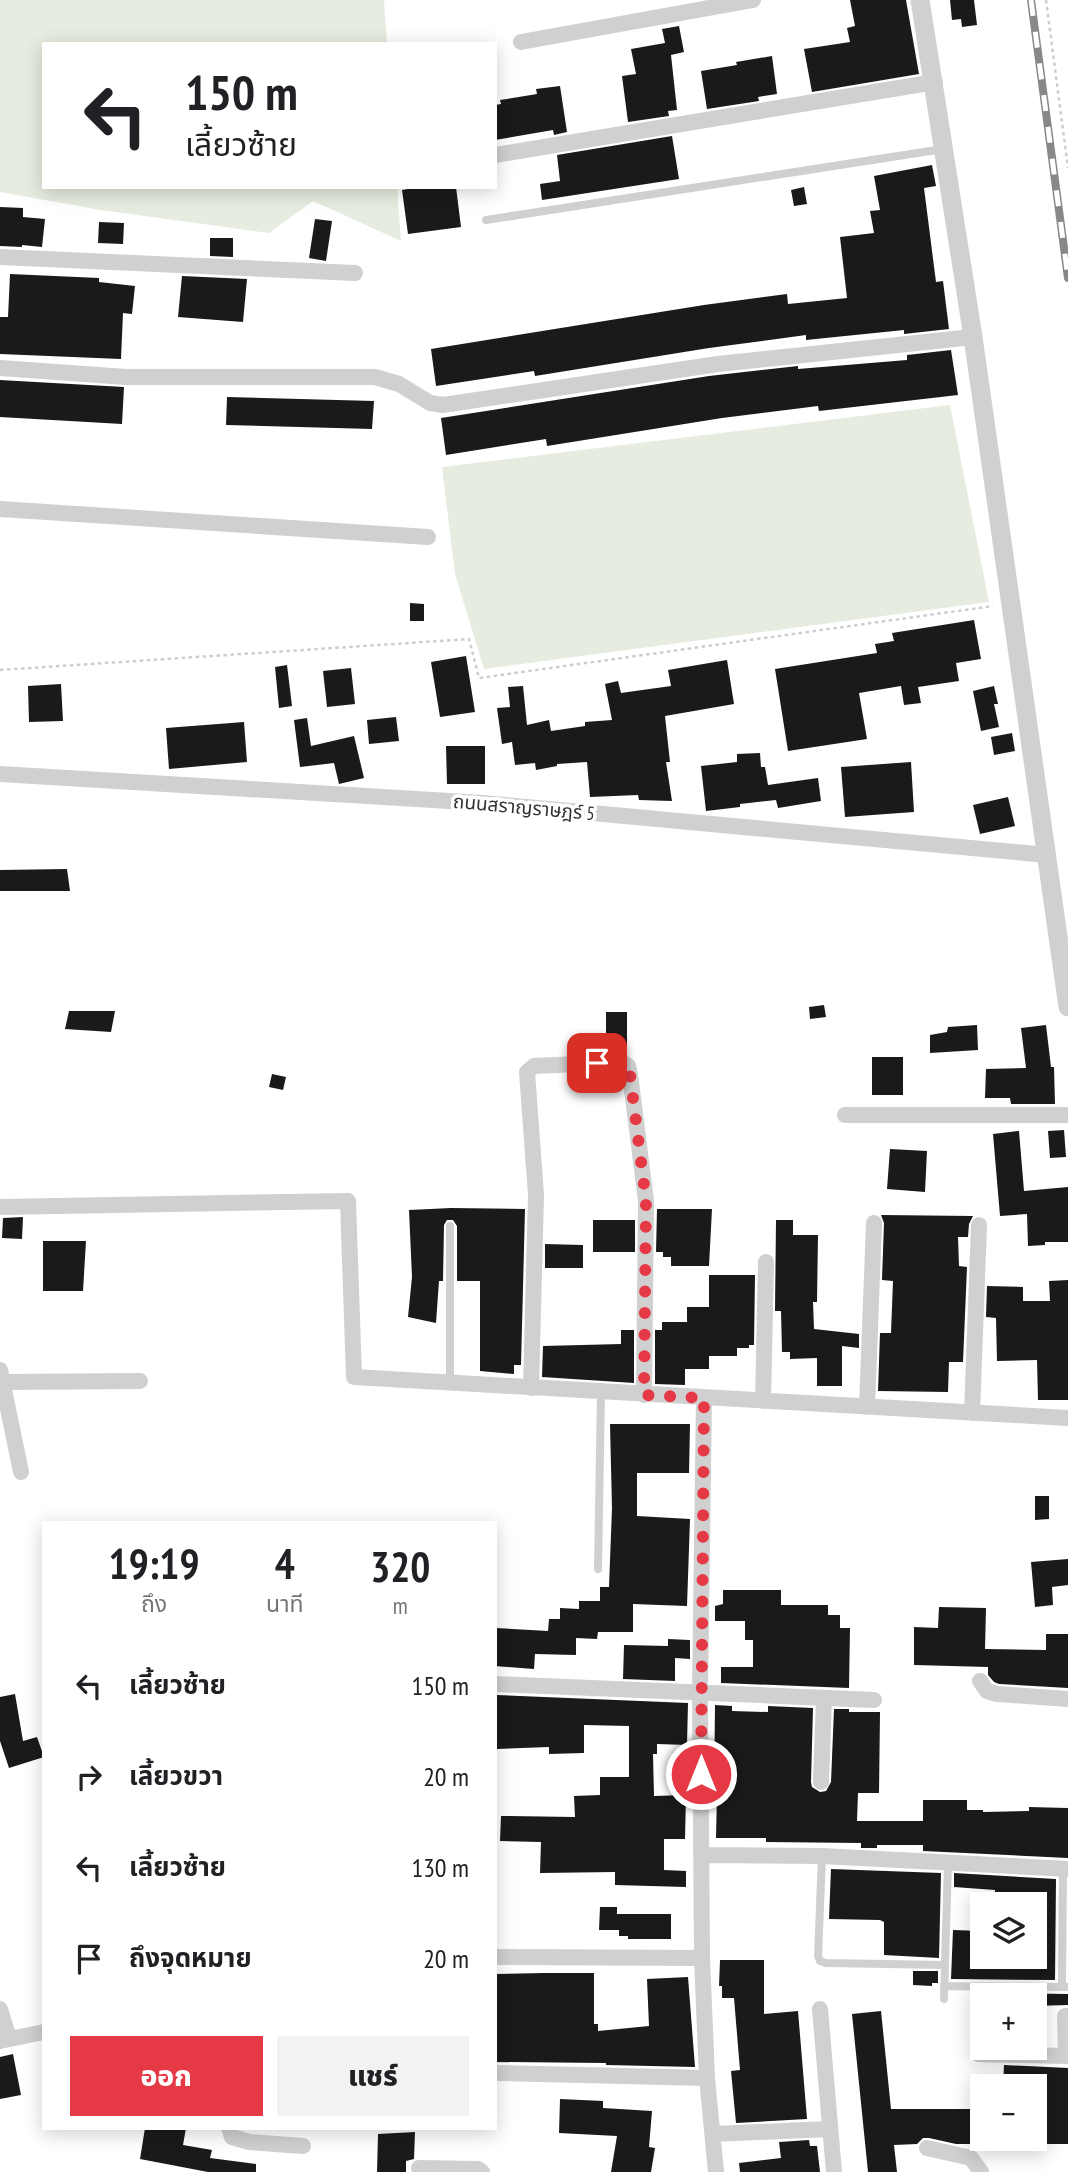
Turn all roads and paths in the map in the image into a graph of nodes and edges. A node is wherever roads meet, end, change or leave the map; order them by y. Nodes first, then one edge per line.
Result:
1 (752, 0) edge
2 (920, 0) edge
3 (1046, 0) edge
4 (521, 42) dead end
5 (934, 82) junction
6 (944, 149) junction
7 (497, 155) edge
8 (1068, 168) edge
9 (486, 220) dead end
10 (0, 257) edge
11 (355, 273) dead end
12 (973, 337) junction
13 (0, 368) edge
14 (0, 509) edge
15 (428, 537) dead end
16 (1011, 604) junction
17 (0, 670) edge
18 (0, 774) edge
19 (1046, 855) junction
20 (1068, 1007) edge
21 (845, 1115) dead end
22 (1068, 1115) edge
23 (0, 1207) edge
24 (874, 1223) dead end
25 (979, 1225) dead end
26 (450, 1226) dead end
27 (766, 1262) dead end
28 (1, 1376) edge
29 (140, 1381) dead end
30 (450, 1383) junction
31 (531, 1388) junction
32 (601, 1393) junction
33 (644, 1395) junction
34 (704, 1398) junction
35 (763, 1401) junction
36 (867, 1407) junction
37 (972, 1413) junction
38 (1068, 1418) edge
39 (21, 1472) dead end
40 (598, 1569) dead end
41 (980, 1681) dead end
42 (497, 1684) edge
43 (700, 1693) junction
44 (824, 1698) junction
45 (1068, 1699) edge
46 (874, 1700) dead end
47 (821, 1782) dead end
48 (701, 1855) junction
49 (822, 1856) junction
50 (948, 1863) junction
51 (1065, 1869) edge
52 (497, 1957) edge
53 (702, 1958) junction
54 (945, 1965) junction
55 (944, 1986) junction
56 (1065, 1987) edge
57 (944, 1999) dead end
58 (820, 2009) dead end
59 (0, 2010) edge
60 (1068, 2016) edge
61 (42, 2032) edge
62 (5, 2040) edge
63 (1047, 2056) edge
64 (497, 2073) edge
65 (707, 2078) junction
66 (829, 2129) junction
67 (230, 2130) edge
68 (713, 2134) junction
69 (303, 2146) dead end
70 (927, 2148) dead end
71 (419, 2168) dead end
72 (482, 2172) edge
73 (716, 2172) edge
74 (834, 2172) edge
75 (981, 2172) edge

1 - 4 street
2 - 5 street
3 - 8 path
5 - 6 street
5 - 7 street
6 - 9 lane
6 - 12 street
10 - 11 street
12 - 13 street
12 - 16 street
14 - 15 street
16 - 17 path
16 - 19 street
18 - 19 street, ถนนสราญราษฎร์ 5
19 - 20 street
21 - 22 street
23 - 30 street
24 - 36 street
25 - 37 street
26 - 30 lane
27 - 35 street
28 - 29 street
28 - 39 street
30 - 31 street
31 - 32 street
31 - 33 street
32 - 33 street
32 - 40 lane
33 - 34 street
34 - 35 street
34 - 43 street
35 - 36 street
36 - 37 street
37 - 38 street
41 - 45 street
42 - 43 street
43 - 44 street
43 - 48 street
44 - 46 street
44 - 47 street
48 - 49 street
48 - 53 street
49 - 50 street
49 - 54 lane
50 - 51 street
50 - 54 lane
51 - 56 lane
52 - 53 street
53 - 65 street
54 - 55 lane
55 - 56 lane
55 - 57 lane
58 - 66 street
59 - 62 street
60 - 63 street
61 - 62 street
64 - 65 street
65 - 68 street
66 - 68 street
66 - 74 street
67 - 69 street
68 - 73 street
70 - 75 street
71 - 72 street

